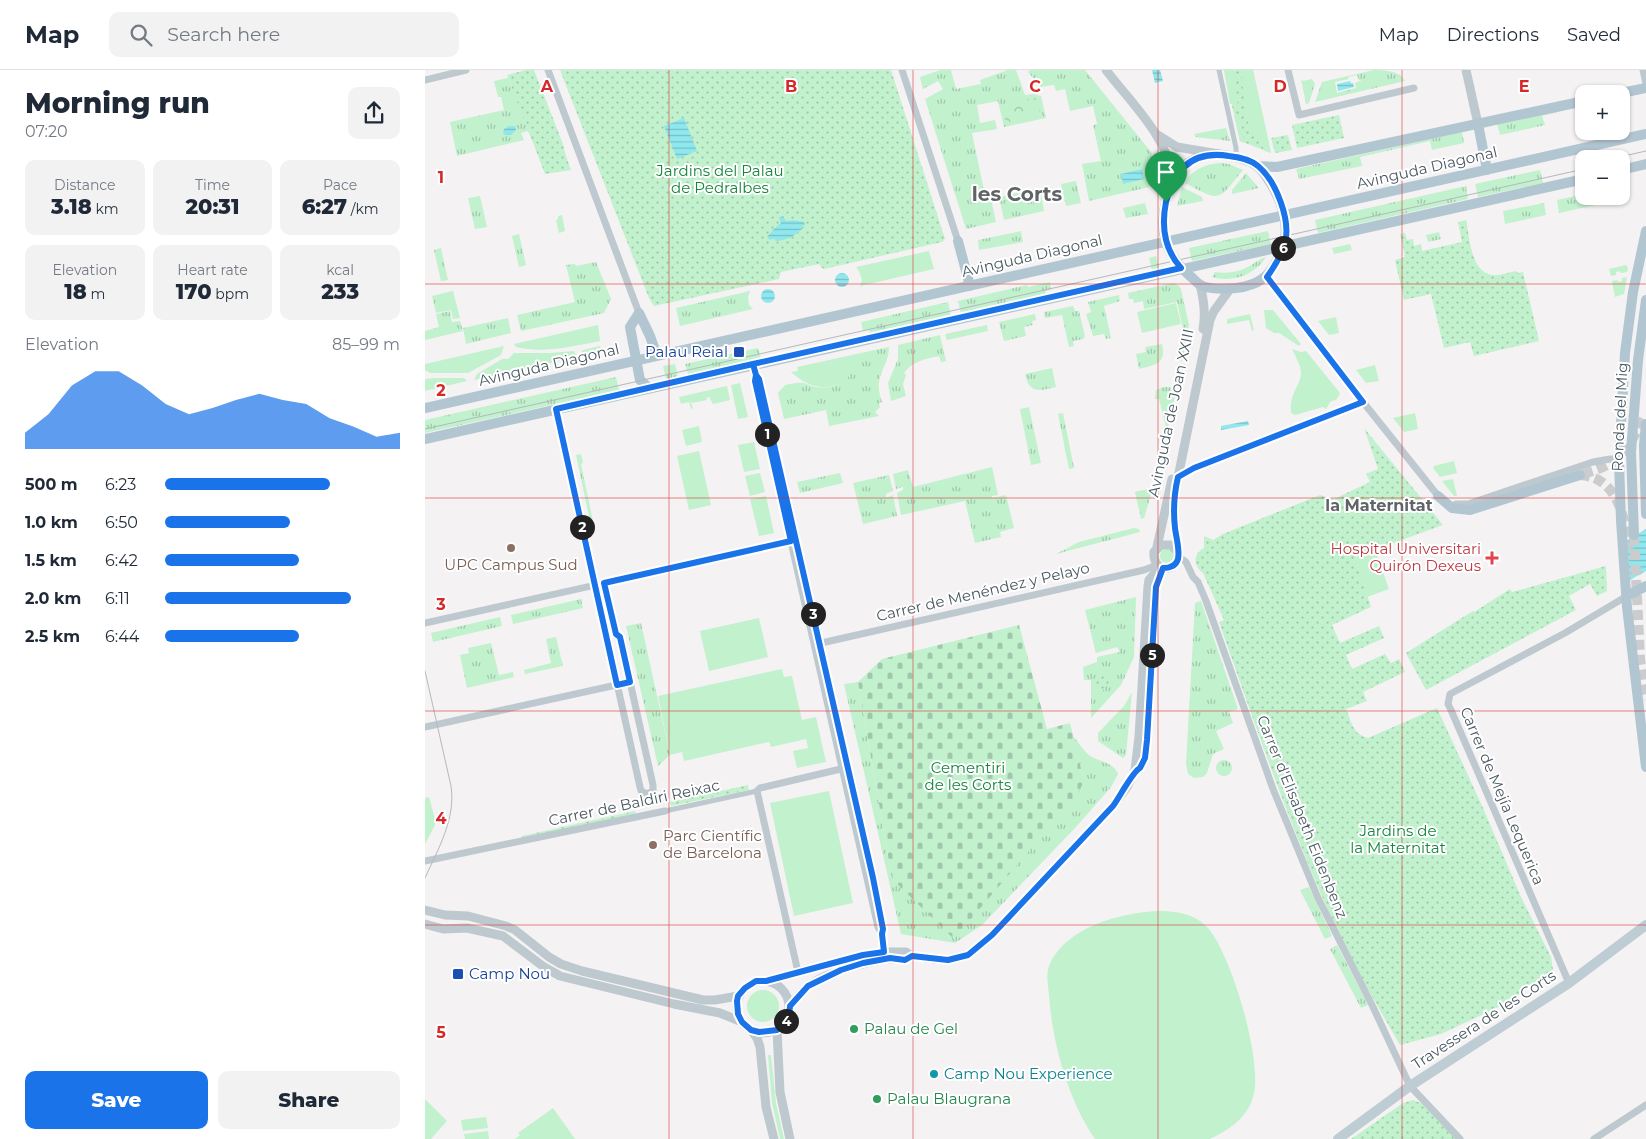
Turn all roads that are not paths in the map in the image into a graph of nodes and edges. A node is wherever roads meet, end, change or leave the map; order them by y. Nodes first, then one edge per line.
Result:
1 (466, 70) edge
2 (548, 70) edge
3 (902, 70) edge
4 (1106, 70) edge
5 (1219, 70) edge
6 (1288, 70) edge
7 (1466, 70) edge
8 (1643, 70) edge
9 (425, 80) edge
10 (1646, 84) edge
11 (1414, 88) dead end
12 (1646, 88) edge
13 (1630, 91) edge
14 (1575, 103) edge
15 (1478, 124) junction
16 (1646, 134) edge
17 (1157, 135) junction
18 (1216, 154) junction
19 (1236, 157) junction
20 (1646, 164) edge
21 (1258, 166) junction
22 (1630, 168) edge
23 (1487, 170) junction
24 (1174, 180) junction
25 (1575, 180) edge
26 (1285, 215) junction
27 (1646, 231) edge
28 (959, 241) joint
29 (1166, 242) junction
30 (1285, 245) junction
31 (1181, 268) junction
32 (1267, 277) junction
33 (1200, 285) junction
34 (970, 286) junction
35 (1230, 289) junction
36 (1646, 300) edge
37 (639, 313) junction
38 (657, 356) junction
39 (636, 360) junction
40 (1638, 360) junction
41 (753, 364) junction
42 (649, 388) junction
43 (1363, 402) junction
44 (425, 408) edge
45 (556, 409) junction
46 (1646, 424) edge
47 (425, 438) edge
48 (1619, 461) junction
49 (1579, 475) tunnel mouth
50 (1178, 477) junction
51 (1620, 490) junction
52 (1438, 496) junction
53 (1646, 514) edge
54 (1634, 535) tunnel mouth
55 (793, 541) junction
56 (1157, 547) junction
57 (1178, 554) junction
58 (1160, 567) junction
59 (604, 583) junction
60 (595, 585) junction
61 (1646, 586) edge
62 (1627, 596) junction
63 (425, 623) edge
64 (616, 634) junction
65 (607, 637) junction
66 (817, 644) junction
67 (630, 682) junction
68 (617, 685) junction
69 (425, 727) edge
70 (1646, 767) edge
71 (845, 768) junction
72 (1135, 770) junction
73 (757, 791) junction
74 (665, 811) joint
75 (425, 860) edge
76 (425, 910) edge
77 (425, 924) edge
78 (1646, 925) edge
79 (884, 956) junction
80 (798, 972) junction
81 (766, 981) junction
82 (1569, 983) junction
83 (738, 996) junction
84 (790, 1006) junction
85 (742, 1022) junction
86 (751, 1030) junction
87 (777, 1030) junction
88 (1410, 1086) junction
89 (1646, 1105) edge
90 (774, 1139) edge
91 (790, 1139) edge
92 (1339, 1139) edge
93 (1460, 1139) edge
94 (1594, 1139) edge

1 - 9 street
2 - 37 street
3 - 28 street
4 - 17 street
5 - 19 street
6 - 11 street
7 - 15 street
8 - 10 street
12 - 13 main road
14 - 15 main road
15 - 21 main road
15 - 23 main road
16 - 23 main road, Avinguda Diagonal
17 - 18 street
17 - 24 street
18 - 19 main road
18 - 24 main road
19 - 21 main road
20 - 22 main road
21 - 26 main road
23 - 26 main road, Avinguda Diagonal
24 - 29 main road
25 - 30 main road
26 - 29 main road, Avinguda Diagonal
26 - 30 main road
27 - 48 main road
28 - 34 main road
29 - 31 main road
29 - 34 main road, Avinguda Diagonal
30 - 31 main road
30 - 32 main road
31 - 33 main road
31 - 41 main road
32 - 35 main road
32 - 43 street
33 - 35 main road
33 - 56 street, Avinguda de Joan XXIII
34 - 38 main road, Avinguda Diagonal
35 - 50 street, Avinguda de Joan XXIII
36 - 40 main road, Ronda del Mig
37 - 38 main road
37 - 39 main road
38 - 39 main road, Avinguda Diagonal
39 - 42 main road
39 - 44 main road, Avinguda Diagonal
40 - 51 main road
40 - 54 main road, Ronda del Mig
41 - 42 main road
41 - 55 street
42 - 45 main road
43 - 50 street
43 - 52 street
45 - 47 main road
45 - 60 street
46 - 53 main road, Ronda del Mig
48 - 51 main road
48 - 52 street
49 - 52 main road
50 - 57 street, Avinguda de Joan XXIII
51 - 62 main road
55 - 59 street
55 - 66 street
56 - 57 street
56 - 58 street
57 - 58 street
57 - 88 street, Carrer d'Elisabeth Eidenbenz
58 - 66 street, Carrer de Menéndez y Pelayo
58 - 72 street
58 - 72 street
59 - 60 street
59 - 64 street
60 - 63 street
60 - 65 street
61 - 62 main road
62 - 70 main road
62 - 82 street, Carrer de Mejía Lequerica
64 - 65 street
64 - 67 street
65 - 68 street
66 - 71 street
67 - 68 street
67 - 68 street
68 - 69 street
71 - 73 street, Carrer de Baldiri Reixac
71 - 79 street
72 - 79 street
73 - 74 street, Carrer de Baldiri Reixac
73 - 80 street
74 - 75 street, Carrer de Baldiri Reixac
76 - 83 street
77 - 85 street
78 - 82 main road, Travessera de les Corts
79 - 80 street
79 - 84 street
80 - 81 street
81 - 83 street
81 - 84 street
82 - 88 main road, Travessera de les Corts
83 - 85 street
84 - 87 street
85 - 86 street
86 - 87 street
86 - 90 street
87 - 91 street
88 - 92 main road, Travessera de les Corts
88 - 93 street, Carrer d'Elisabeth Eidenbenz
89 - 94 street

